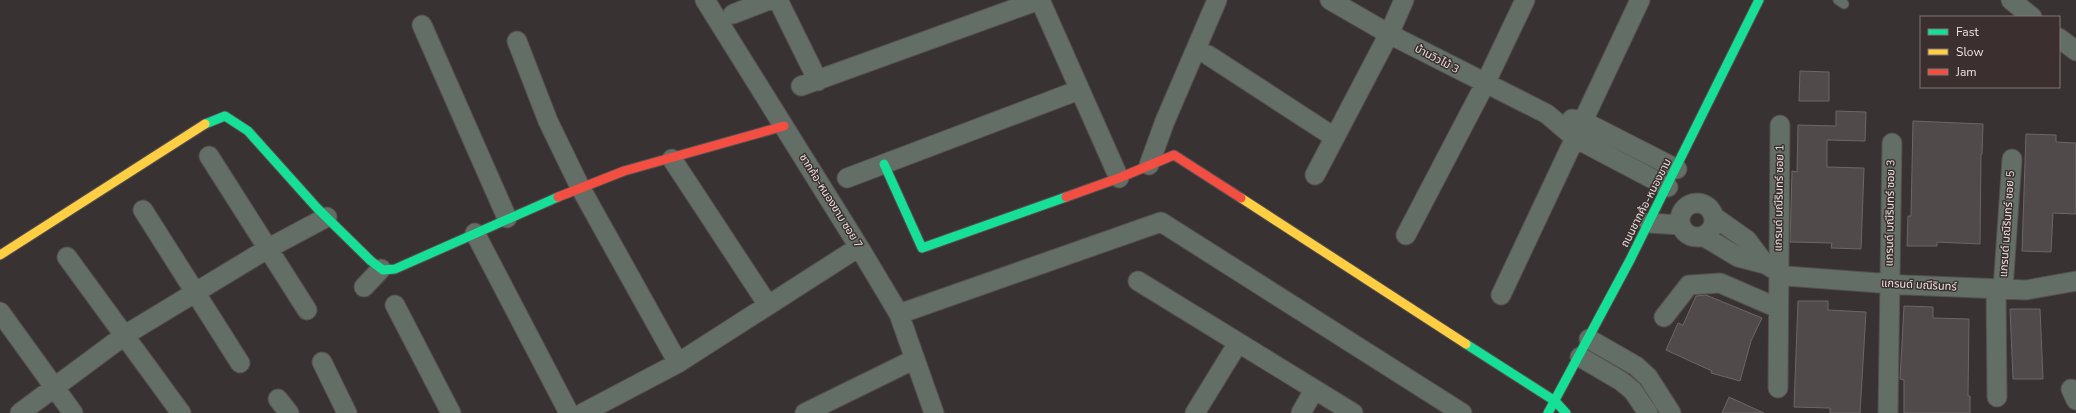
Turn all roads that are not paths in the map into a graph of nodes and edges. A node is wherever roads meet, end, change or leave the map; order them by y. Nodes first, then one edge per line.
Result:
1 (705, 0) edge
2 (769, 0) edge
3 (778, 0) edge
4 (1040, 0) edge
5 (1217, 0) edge
6 (1330, 0) edge
7 (1404, 0) edge
8 (1525, 0) edge
9 (1640, 0) edge
10 (1759, 0) edge
11 (2010, 0) edge
12 (733, 14) dead end
13 (2031, 16) edge
14 (422, 25) dead end
15 (1389, 34) junction
16 (2060, 39) edge
17 (517, 41) dead end
18 (2076, 51) edge
19 (1208, 55) dead end
20 (1485, 84) junction
21 (1079, 90) junction
22 (1780, 125) dead end
23 (784, 126) junction
24 (1579, 130) junction
25 (1334, 137) junction
26 (1892, 143) dead end
27 (209, 156) dead end
28 (672, 159) junction
29 (2012, 159) dead end
30 (884, 164) junction
31 (1149, 165) junction
32 (1315, 175) dead end
33 (847, 178) dead end
34 (1119, 178) junction
35 (1672, 179) junction
36 (580, 187) junction
37 (1692, 204) junction
38 (143, 210) dead end
39 (322, 212) junction
40 (1713, 216) junction
41 (507, 218) junction
42 (1649, 223) junction
43 (1681, 225) junction
44 (474, 234) junction
45 (1406, 235) dead end
46 (1703, 236) junction
47 (859, 247) junction
48 (267, 249) junction
49 (0, 255) edge
50 (67, 257) dead end
51 (1771, 268) junction
52 (382, 269) junction
53 (1138, 281) dead end
54 (2076, 281) edge
55 (1888, 284) junction
56 (364, 287) dead end
57 (1999, 289) junction
58 (196, 292) junction
59 (1502, 295) dead end
60 (395, 305) dead end
61 (768, 305) junction
62 (1778, 308) junction
63 (307, 310) dead end
64 (0, 312) edge
65 (899, 314) junction
66 (1664, 317) dead end
67 (125, 335) junction
68 (1589, 339) junction
69 (1238, 343) junction
70 (1580, 357) junction
71 (915, 360) junction
72 (322, 362) dead end
73 (678, 363) junction
74 (240, 364) dead end
75 (55, 388) junction
76 (1778, 388) dead end
77 (1314, 390) junction
78 (1997, 397) dead end
79 (1555, 401) junction
80 (174, 410) edge
81 (20, 413) edge
82 (73, 413) edge
83 (347, 413) edge
84 (451, 413) edge
85 (569, 413) edge
86 (583, 413) edge
87 (805, 413) edge
88 (934, 413) edge
89 (1195, 413) edge
90 (1301, 413) edge
91 (1352, 413) edge
92 (1462, 413) edge
93 (1548, 413) edge
94 (1566, 413) edge
95 (1648, 413) edge
96 (1671, 413) edge
97 (1888, 413) edge

1 - 23 street, ชากค้อ-หนองขาม ซอย 7
2 - 12 street
3 - 4 street
4 - 21 street
5 - 31 street
6 - 15 street, บ้านวิวไม้ 3
7 - 15 street
8 - 20 street
9 - 24 street
10 - 35 street, ถนนชากค้อ-หนองขาม
11 - 13 street
14 - 41 street
15 - 20 street, บ้านวิวไม้ 3
15 - 25 street
16 - 18 street
17 - 36 street
19 - 25 street
20 - 24 street, บ้านวิวไม้ 3
20 - 45 street
21 - 30 street
21 - 34 street
22 - 51 street, แกรนด์ มณีรินทร์ ซอย 1
23 - 28 street
23 - 47 street, ชากค้อ-หนองขาม ซอย 7
24 - 35 street, บ้านวิวไม้ 3
24 - 59 street
25 - 32 street
26 - 55 street, แกรนด์ มณีรินทร์ ซอย 3
27 - 48 street
28 - 36 street
28 - 61 street
29 - 57 street, แกรนด์ มณีรินทร์ ซอย 5
30 - 33 street
30 - 34 street
31 - 34 street
31 - 79 street
35 - 37 street
35 - 42 street, ถนนชากค้อ-หนองขาม
36 - 41 street
36 - 73 street
37 - 40 street
37 - 43 street
38 - 58 street
39 - 48 street
39 - 49 street
39 - 52 street
40 - 46 street
40 - 51 street
41 - 44 street
42 - 43 street
42 - 68 street, ถนนชากค้อ-หนองขาม
43 - 46 street
44 - 52 street
44 - 85 street
46 - 51 street, แกรนด์ มณีรินทร์
47 - 61 street
47 - 65 street, ชากค้อ-หนองขาม ซอย 7
48 - 58 street
48 - 63 street
50 - 67 street
51 - 55 street, แกรนด์ มณีรินทร์
51 - 62 street, แกรนด์ มณีรินทร์ ซอย 1
52 - 56 street
53 - 69 street
54 - 57 street, แกรนด์ มณีรินทร์
55 - 57 street, แกรนด์ มณีรินทร์
55 - 97 street, แกรนด์ มณีรินทร์ ซอย 3
57 - 78 street, แกรนด์ มณีรินทร์ ซอย 5
58 - 67 street
58 - 74 street
60 - 84 street
61 - 73 street
62 - 66 street
62 - 76 street, แกรนด์ มณีรินทร์ ซอย 1
64 - 75 street
65 - 71 street, ชากค้อ-หนองขาม ซอย 7
65 - 92 street
67 - 75 street
67 - 80 street
68 - 70 street, ถนนชากค้อ-หนองขาม
68 - 96 street
69 - 77 street
69 - 89 street
70 - 79 street, ถนนชากค้อ-หนองขาม
70 - 95 street
71 - 87 street
71 - 88 street, ชากค้อ-หนองขาม ซอย 7
72 - 83 street
73 - 86 street
75 - 81 street
75 - 82 street
77 - 90 street
77 - 91 street
79 - 93 street, ถนนชากค้อ-หนองขาม
79 - 94 street

